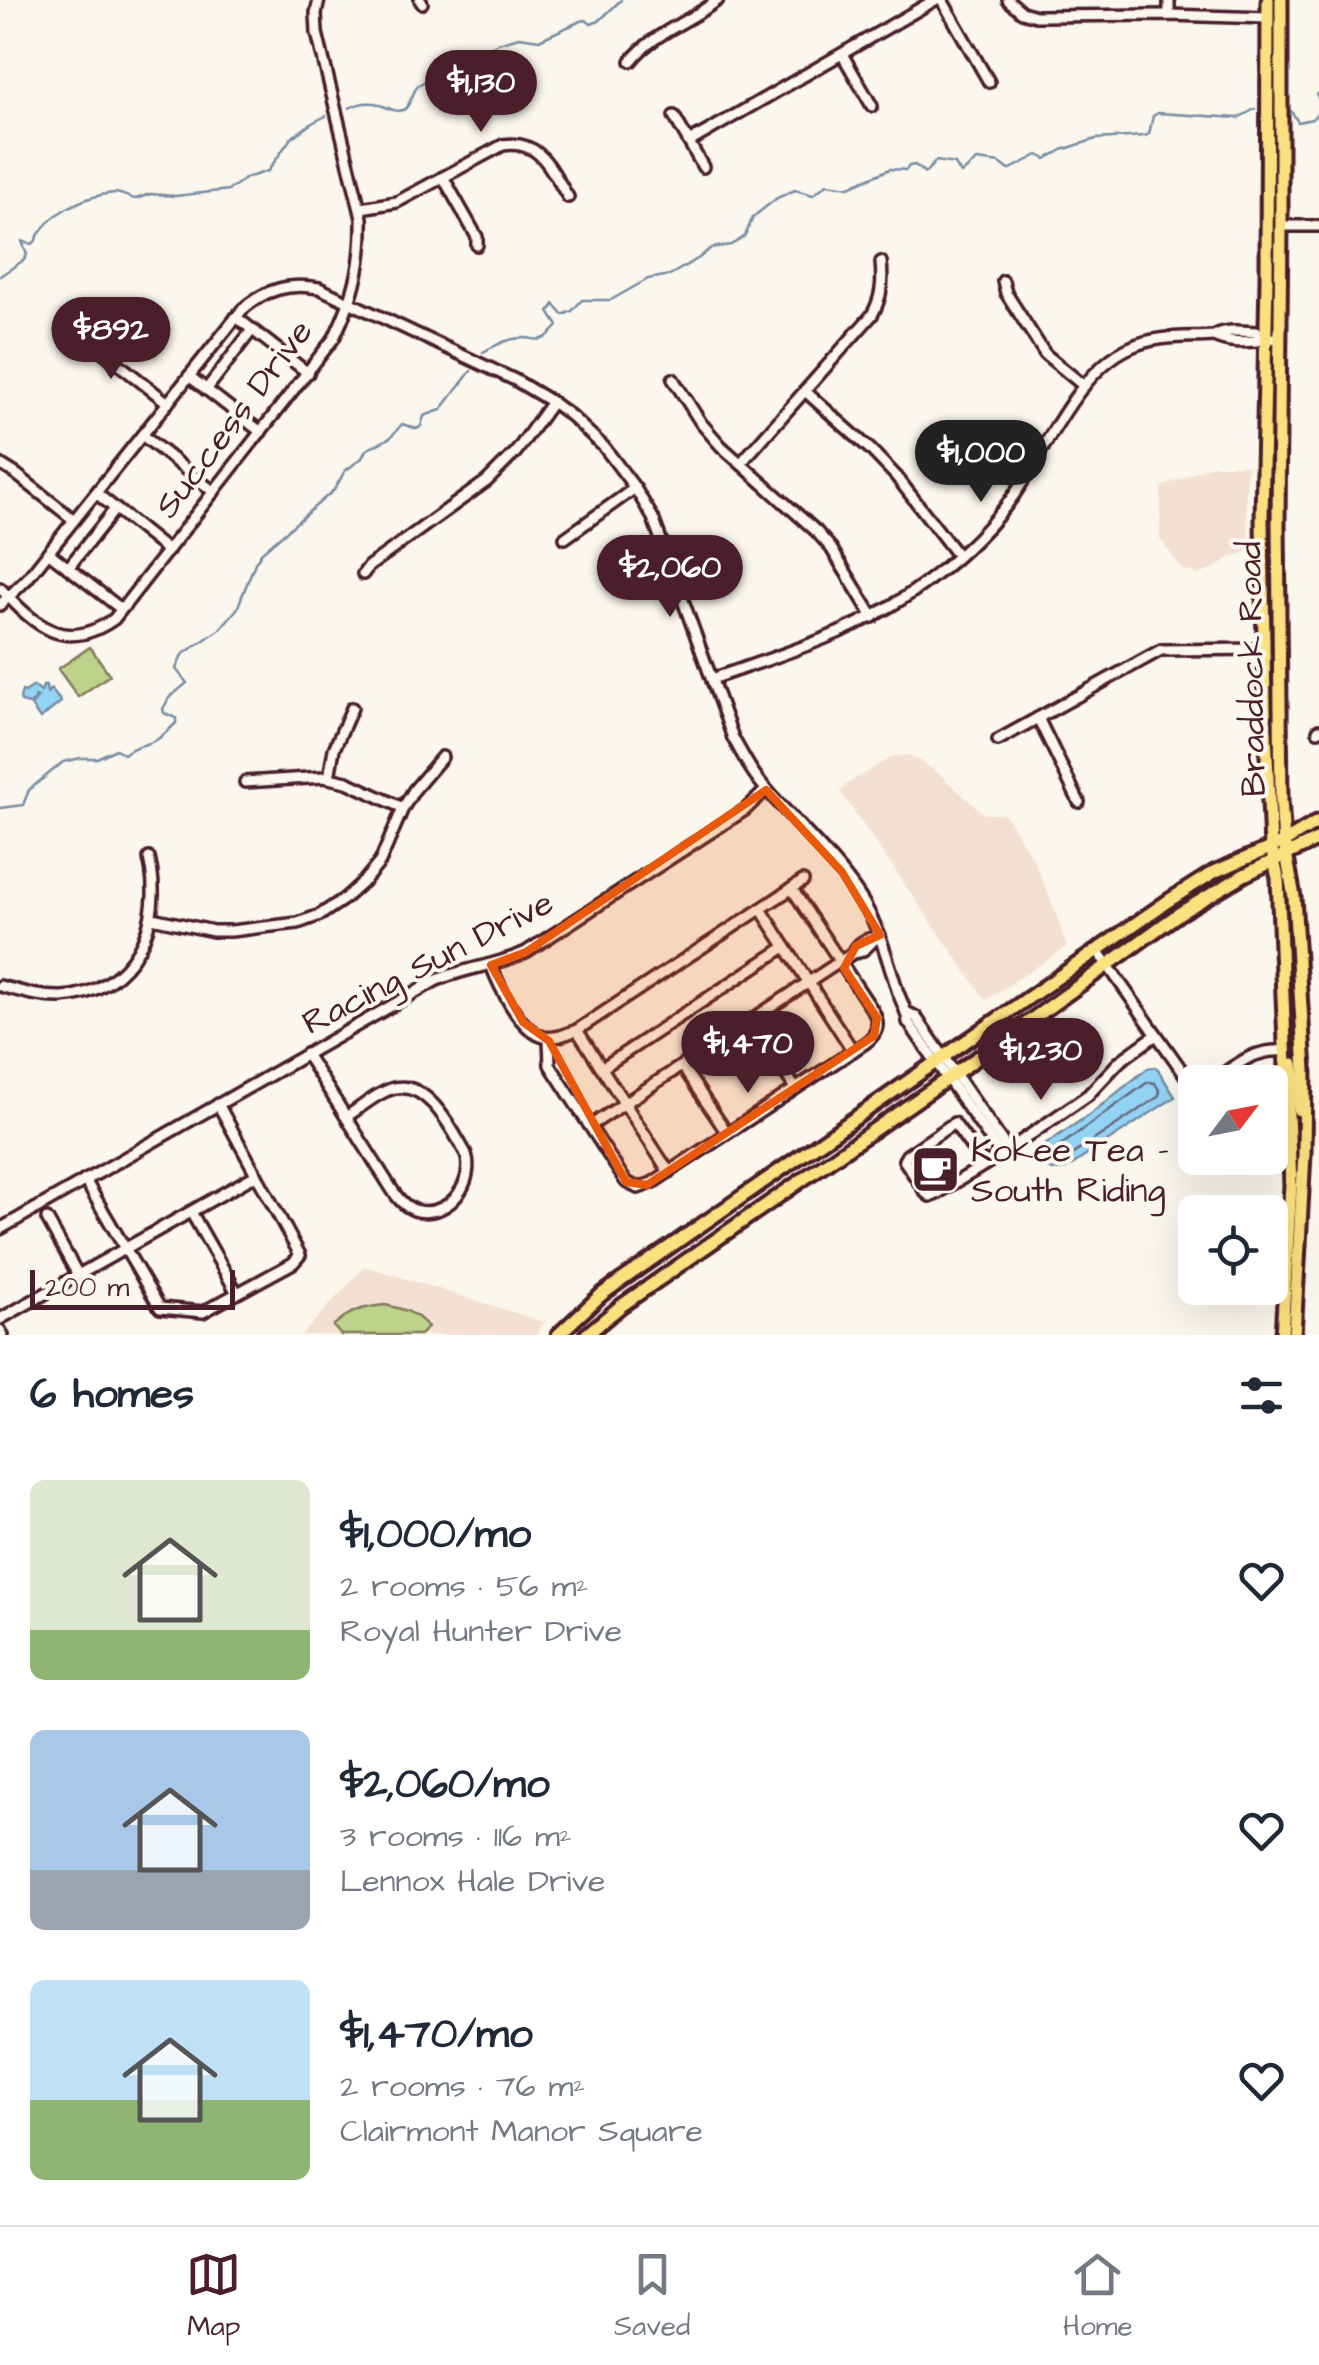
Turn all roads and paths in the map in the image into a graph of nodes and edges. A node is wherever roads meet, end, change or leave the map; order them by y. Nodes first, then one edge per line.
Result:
1 (318, 0) edge
2 (718, 0) edge
3 (938, 0) edge
4 (1008, 0) edge
5 (1114, 0) edge
6 (1170, 0) edge
7 (1268, 0) edge
8 (1280, 0) edge
9 (1114, 15) junction
10 (1169, 15) junction
11 (1268, 18) junction
12 (842, 54) junction
13 (630, 61) dead end
14 (988, 82) dead end
15 (872, 106) dead end
16 (674, 116) dead end
17 (1280, 124) junction
18 (689, 142) junction
19 (704, 167) dead end
20 (443, 178) junction
21 (568, 197) dead end
22 (361, 208) junction
23 (1281, 226) junction
24 (1319, 226) edge
25 (478, 245) dead end
26 (881, 262) dead end
27 (1003, 281) dead end
28 (351, 303) junction
29 (236, 318) junction
30 (252, 330) junction
31 (78, 332) dead end
32 (1269, 338) junction
33 (308, 373) junction
34 (189, 376) junction
35 (673, 379) dead end
36 (1084, 386) junction
37 (206, 390) junction
38 (805, 391) junction
39 (552, 402) junction
40 (168, 403) junction
41 (262, 432) junction
42 (142, 435) junction
43 (741, 462) junction
44 (0, 464) edge
45 (635, 488) junction
46 (214, 492) junction
47 (96, 493) junction
48 (115, 508) junction
49 (1262, 519) junction
50 (74, 520) junction
51 (564, 538) dead end
52 (168, 551) junction
53 (48, 552) junction
54 (958, 556) junction
55 (68, 568) junction
56 (363, 574) dead end
57 (1278, 585) junction
58 (0, 588) edge
59 (9, 597) junction
60 (0, 605) edge
61 (121, 610) junction
62 (874, 616) junction
63 (1264, 648) junction
64 (712, 679) junction
65 (352, 708) dead end
66 (1280, 712) junction
67 (1038, 718) junction
68 (998, 740) dead end
69 (442, 757) dead end
70 (329, 778) junction
71 (245, 782) dead end
72 (766, 790) junction
73 (1079, 802) dead end
74 (403, 808) junction
75 (1319, 821) edge
76 (1319, 839) edge
77 (1271, 847) junction
78 (1282, 853) junction
79 (149, 858) dead end
80 (803, 882) dead end
81 (792, 889) junction
82 (761, 909) junction
83 (152, 918) junction
84 (878, 936) junction
85 (785, 947) junction
86 (1098, 950) junction
87 (840, 961) junction
88 (491, 964) junction
89 (1108, 965) junction
90 (808, 982) junction
91 (0, 986) edge
92 (751, 1021) junction
93 (576, 1030) junction
94 (1156, 1035) junction
95 (549, 1038) junction
96 (853, 1051) junction
97 (1286, 1051) junction
98 (306, 1054) junction
99 (940, 1059) junction
100 (1178, 1065) edge
101 (1236, 1065) edge
102 (682, 1066) junction
103 (602, 1068) junction
104 (952, 1075) junction
105 (795, 1088) junction
106 (218, 1104) junction
107 (624, 1104) junction
108 (346, 1117) junction
109 (590, 1126) junction
110 (727, 1133) junction
111 (1004, 1153) junction
112 (1304, 1154) junction
113 (984, 1165) junction
114 (669, 1172) junction
115 (256, 1175) junction
116 (85, 1180) junction
117 (191, 1212) junction
118 (47, 1219) dead end
119 (0, 1229) edge
120 (125, 1249) junction
121 (78, 1275) junction
122 (237, 1294) junction
123 (0, 1319) edge
124 (558, 1335) edge
125 (586, 1335) edge
126 (1282, 1335) edge
127 (1294, 1335) edge

1 - 22 street, Success Drive
2 - 13 street
3 - 12 street
3 - 14 street
4 - 9 street
5 - 9 street
6 - 10 street
7 - 11 main road, Braddock Road
8 - 17 main road, Braddock Road
9 - 10 street
10 - 11 street
11 - 17 main road
11 - 32 main road, Braddock Road
12 - 15 street
12 - 18 street
16 - 18 street
17 - 23 main road, Braddock Road
18 - 19 street
20 - 21 street
20 - 22 street
20 - 25 street
22 - 28 street, Success Drive
23 - 24 street
23 - 32 main road, Braddock Road
26 - 38 street
27 - 36 street
28 - 29 street
28 - 33 street, Success Drive
28 - 39 street
29 - 30 street
29 - 34 street
30 - 33 street
30 - 37 street
31 - 40 street
32 - 36 street
32 - 49 main road, Braddock Road
32 - 57 main road, Braddock Road
33 - 41 street, Success Drive
34 - 37 street
34 - 40 street
35 - 43 street
36 - 54 street
37 - 41 street
38 - 43 street
38 - 54 street
39 - 45 street
39 - 56 street
40 - 42 street
41 - 46 street, Success Drive
42 - 46 street
42 - 47 street
43 - 62 street
44 - 50 street
45 - 51 street
45 - 64 street
46 - 52 street, Success Drive
47 - 48 street
47 - 50 street
48 - 52 street
48 - 55 street
49 - 57 main road
49 - 63 main road, Braddock Road
50 - 53 street
52 - 61 street, Success Drive
53 - 55 street
53 - 59 street
54 - 62 street
55 - 61 street
57 - 66 main road, Braddock Road
58 - 59 street, Success Drive
59 - 60 street
59 - 61 street, Success Drive
62 - 64 street
63 - 66 main road
63 - 67 street
63 - 77 main road, Braddock Road
64 - 72 street
65 - 70 street
66 - 78 main road, Braddock Road
67 - 68 street
67 - 73 street
69 - 74 street
70 - 71 street
70 - 74 street
72 - 84 street
72 - 88 street, Racing Sun Drive
74 - 83 street
75 - 78 main road
76 - 78 main road
77 - 78 main road
77 - 86 main road
78 - 89 main road
78 - 97 main road, Braddock Road
78 - 112 main road, Braddock Road
79 - 83 street
80 - 81 street
81 - 82 street
81 - 87 street
82 - 85 street
82 - 93 street
83 - 91 street
84 - 87 street
84 - 99 street
85 - 90 street
85 - 103 street
86 - 89 street
86 - 99 main road
87 - 90 street
87 - 96 street
88 - 95 street
88 - 98 street, Racing Sun Drive
89 - 94 street
89 - 104 main road
90 - 92 street
90 - 96 street
92 - 102 street
92 - 105 street
93 - 95 street
93 - 103 street
94 - 100 street
94 - 111 street
95 - 109 street
96 - 105 street
97 - 101 street
97 - 112 main road
97 - 126 main road, Braddock Road
98 - 106 street, Racing Sun Drive
98 - 108 street
99 - 104 street
99 - 124 main road
102 - 107 street
102 - 110 street
103 - 107 street
104 - 111 street
104 - 125 main road
105 - 110 street
106 - 115 street
106 - 116 street, Racing Sun Drive
107 - 109 street
107 - 114 street
108 - 108 street
109 - 114 street
110 - 114 street
111 - 113 street
112 - 127 main road, Braddock Road
113 - 113 street
115 - 117 street
115 - 122 street
116 - 119 street, Racing Sun Drive
116 - 120 street
117 - 120 street
117 - 122 street
118 - 121 street
120 - 121 street
120 - 122 street
121 - 123 street

